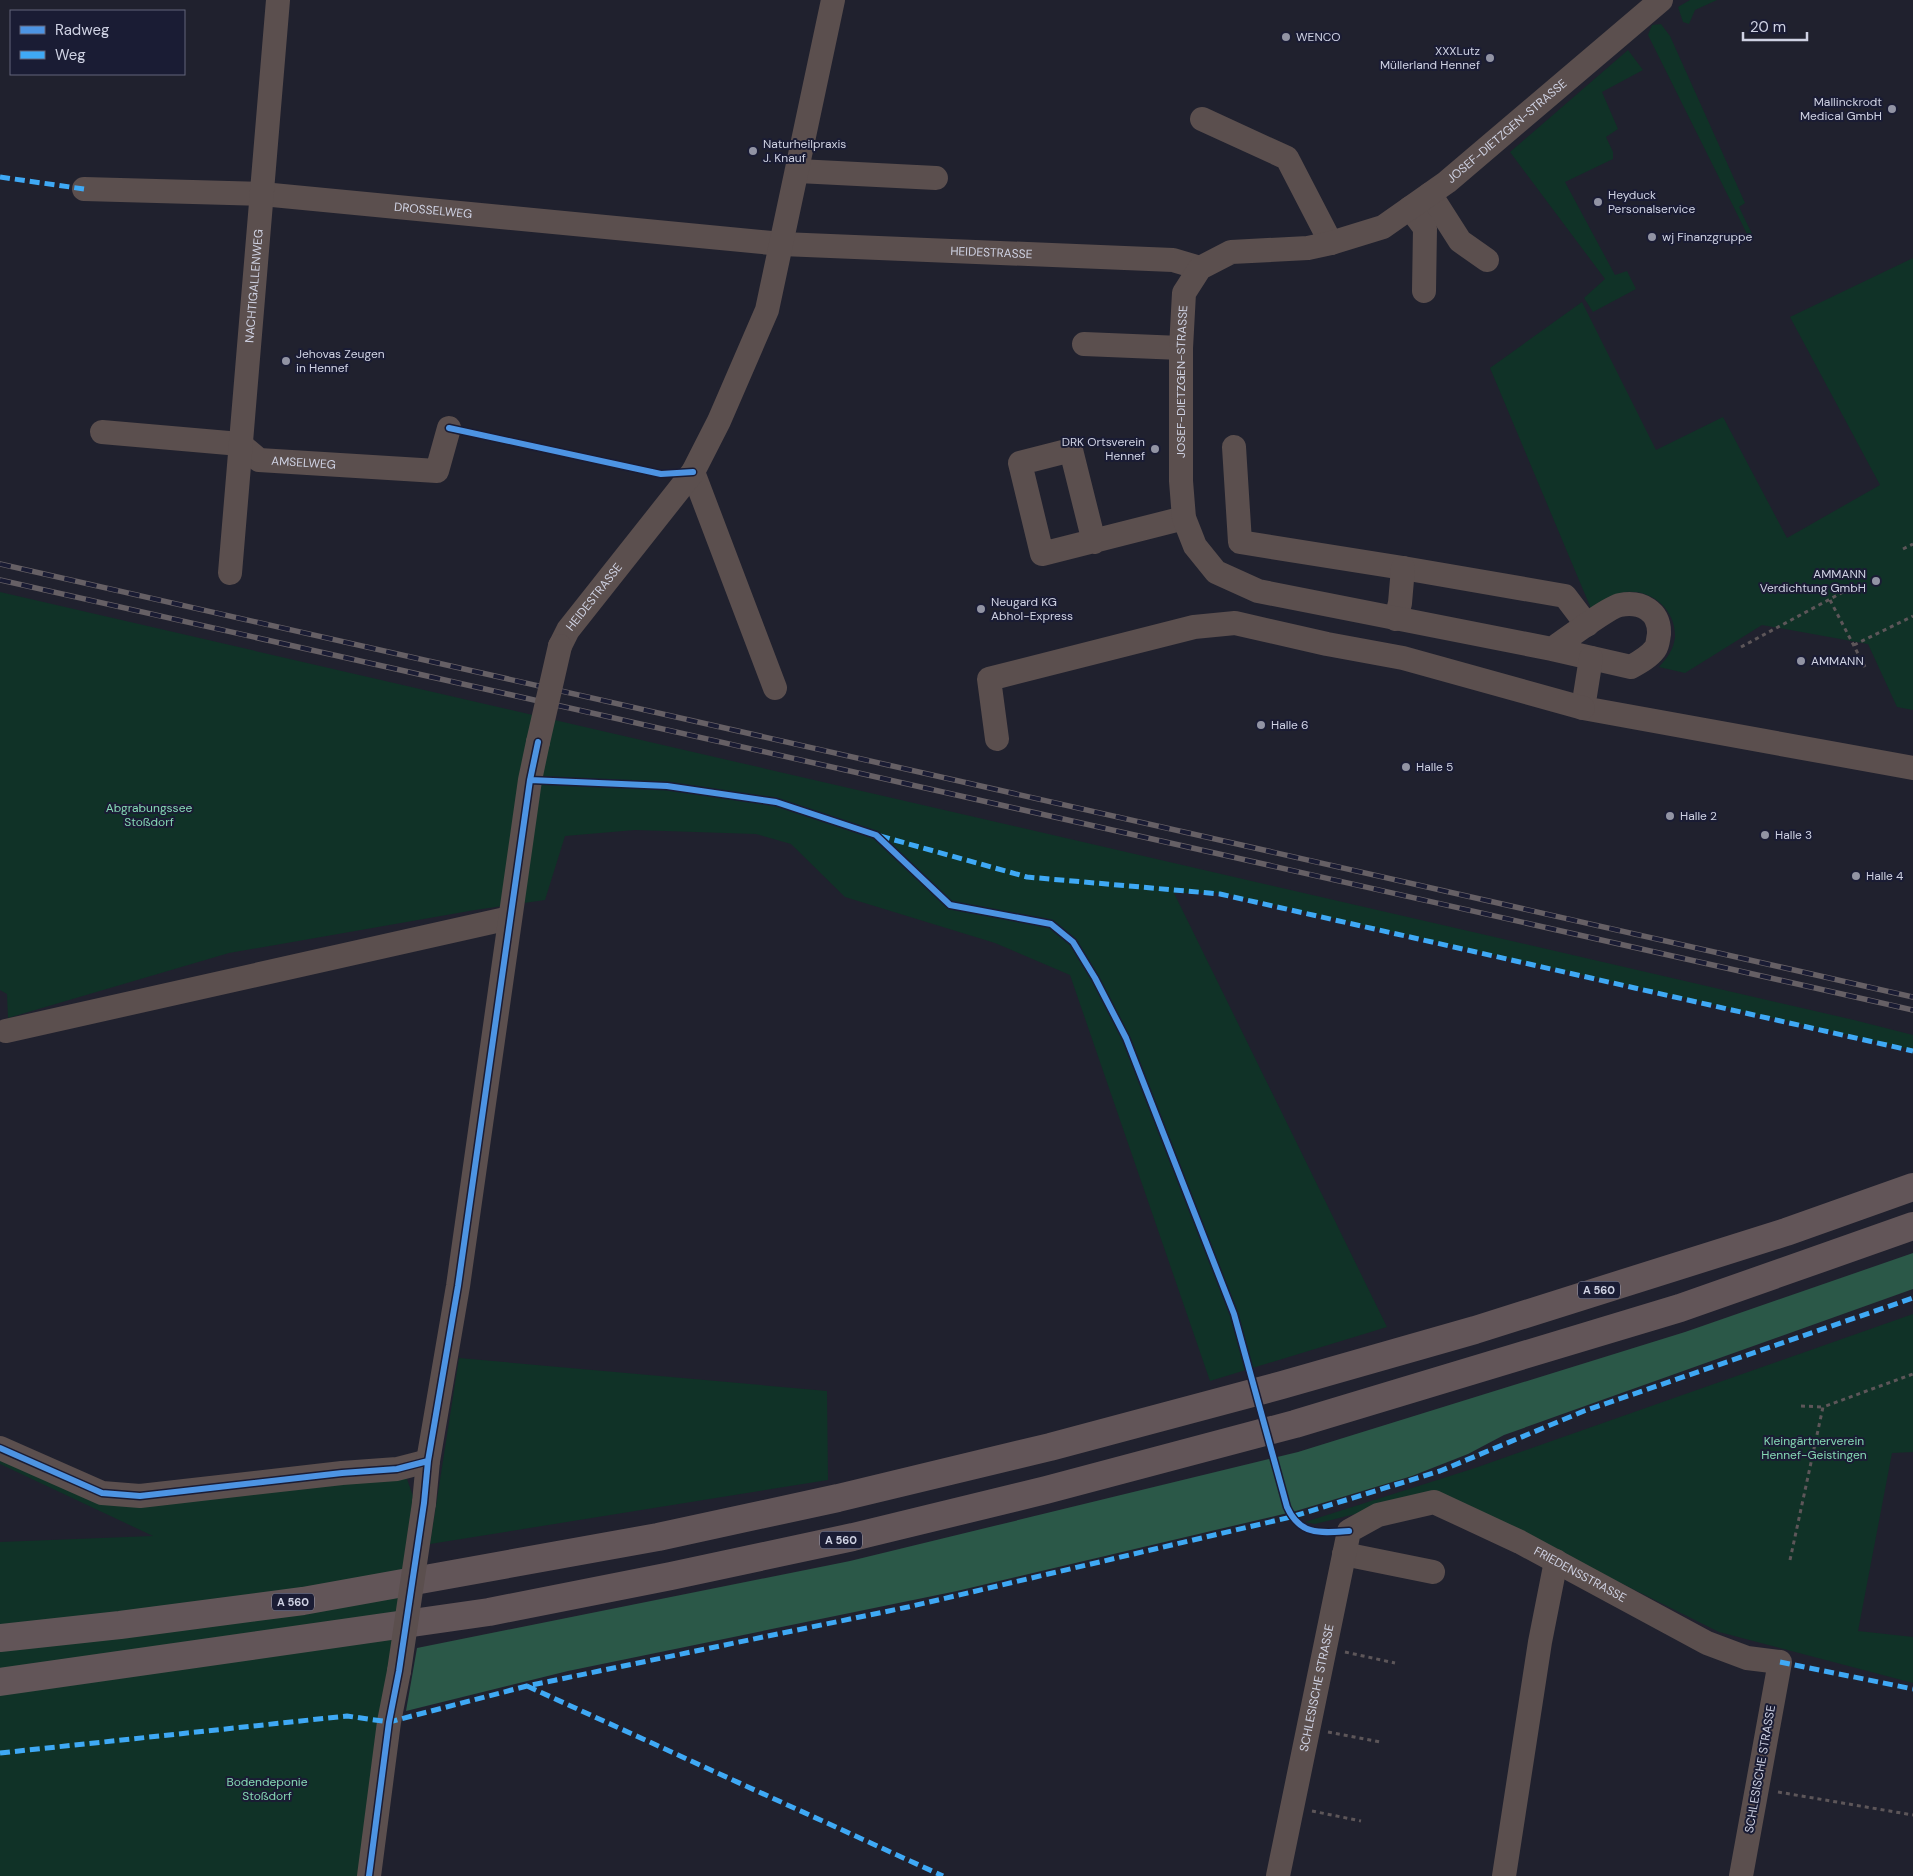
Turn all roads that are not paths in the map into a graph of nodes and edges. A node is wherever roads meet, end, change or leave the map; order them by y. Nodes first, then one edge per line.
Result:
1 (278, 0) edge
2 (833, 0) edge
3 (1661, 0) edge
4 (1202, 119) dead end
5 (798, 171) junction
6 (936, 178) dead end
7 (84, 189) dead end
8 (262, 194) junction
9 (1430, 194) junction
10 (1410, 208) junction
11 (1331, 243) junction
12 (782, 244) junction
13 (1487, 260) dead end
14 (1200, 268) junction
15 (1424, 291) dead end
16 (1084, 344) dead end
17 (1181, 348) junction
18 (449, 428) dead end
19 (102, 432) dead end
20 (240, 444) junction
21 (1234, 447) dead end
22 (693, 472) junction
23 (1184, 518) junction
24 (1094, 542) dead end
25 (1404, 568) junction
26 (230, 573) dead end
27 (1244, 585) junction
28 (1334, 606) junction
29 (1403, 620) junction
30 (1235, 624) junction
31 (1587, 625) junction
32 (1327, 644) junction
33 (1552, 649) junction
34 (1404, 658) junction
35 (1591, 658) junction
36 (775, 688) dead end
37 (1583, 708) junction
38 (997, 740) dead end
39 (1913, 768) edge
40 (510, 918) junction
41 (6, 1031) dead end
42 (1913, 1187) edge
43 (1913, 1226) edge
44 (0, 1448) edge
45 (428, 1461) junction
46 (1378, 1515) joint
47 (1344, 1554) junction
48 (1556, 1561) junction
49 (1433, 1572) dead end
50 (0, 1638) edge
51 (1780, 1662) joint
52 (0, 1681) edge
53 (369, 1876) edge
54 (1278, 1876) edge
55 (1504, 1876) edge
56 (1741, 1876) edge

1 - 8 street, NACHTIGALLENWEG
2 - 5 street, HEIDESTRASSE
3 - 9 street, JOSEF-DIETZGEN-STRASSE
4 - 11 street
5 - 6 street
5 - 12 street, HEIDESTRASSE
7 - 8 street, DROSSELWEG
8 - 12 street, DROSSELWEG
8 - 20 street, NACHTIGALLENWEG
9 - 10 street, JOSEF-DIETZGEN-STRASSE
9 - 13 street
10 - 11 street, JOSEF-DIETZGEN-STRASSE
10 - 15 street
11 - 14 street, JOSEF-DIETZGEN-STRASSE
12 - 14 street, HEIDESTRASSE
12 - 22 street, HEIDESTRASSE
14 - 17 street, JOSEF-DIETZGEN-STRASSE
16 - 17 street
17 - 23 street, JOSEF-DIETZGEN-STRASSE
18 - 20 street, AMSELWEG
19 - 20 street
20 - 26 street, NACHTIGALLENWEG
21 - 25 street
22 - 36 street
22 - 40 street, HEIDESTRASSE, bridge
23 - 24 street
23 - 27 street, JOSEF-DIETZGEN-STRASSE
25 - 29 street
25 - 31 street
27 - 28 street, JOSEF-DIETZGEN-STRASSE
27 - 30 street
28 - 29 street, JOSEF-DIETZGEN-STRASSE
28 - 32 street
29 - 33 street, JOSEF-DIETZGEN-STRASSE
29 - 34 street
30 - 32 street
30 - 38 street
31 - 33 street, JOSEF-DIETZGEN-STRASSE
31 - 35 street, JOSEF-DIETZGEN-STRASSE
32 - 34 street
33 - 35 street, JOSEF-DIETZGEN-STRASSE
34 - 37 street
35 - 37 street
37 - 39 street
40 - 41 street
40 - 45 street, HEIDESTRASSE
42 - 50 highway, A 560
43 - 52 highway, A 560
44 - 45 street
45 - 53 street, HEIDESTRASSE, bridge
46 - 47 street, SCHLESISCHE STRASSE
46 - 48 street, FRIEDENSSTRASSE
47 - 49 street
47 - 54 street, SCHLESISCHE STRASSE
48 - 51 street, FRIEDENSSTRASSE
48 - 55 street
51 - 56 street, SCHLESISCHE STRASSE

